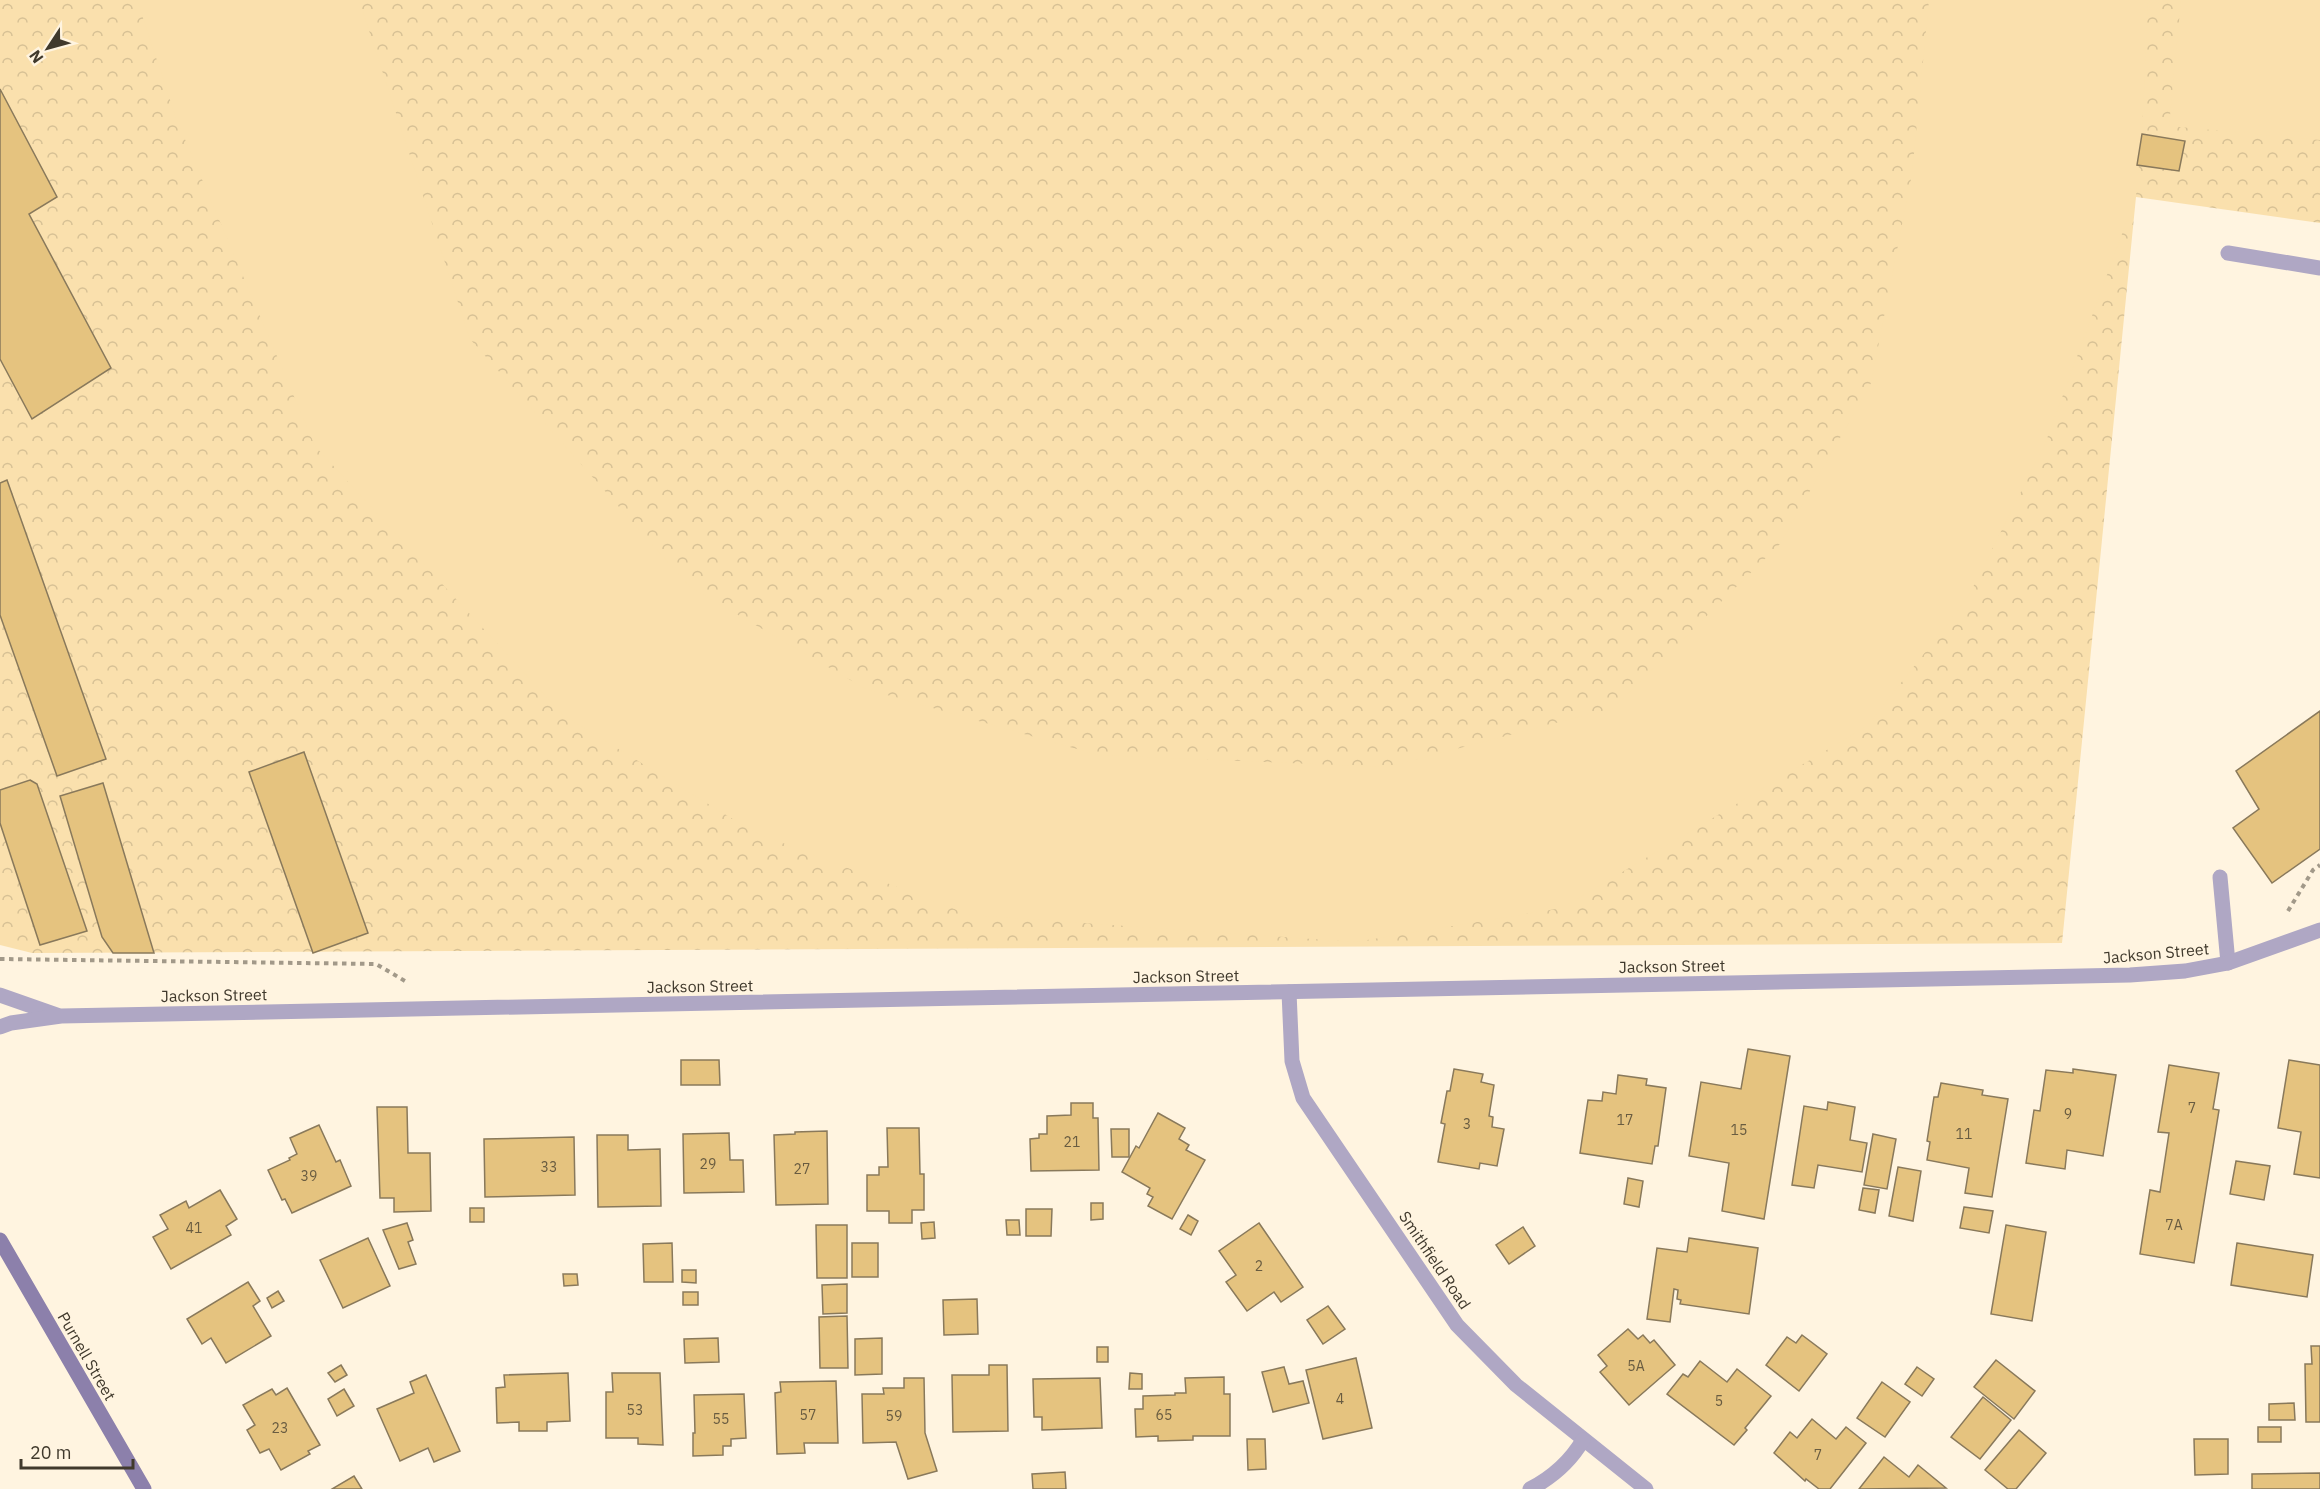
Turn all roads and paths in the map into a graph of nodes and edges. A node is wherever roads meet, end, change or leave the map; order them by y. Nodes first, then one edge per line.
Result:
1 (2228, 253) dead end
2 (2320, 268) edge
3 (2320, 865) edge
4 (2220, 876) dead end
5 (2291, 906) dead end
6 (2320, 920) edge
7 (2313, 932) edge
8 (0, 959) edge
9 (2229, 963) junction
10 (376, 964) dead end
11 (1289, 992) junction
12 (0, 995) edge
13 (61, 1016) junction
14 (0, 1027) edge
15 (0, 1240) edge
16 (1583, 1440) junction
17 (144, 1489) edge
18 (1530, 1489) edge
19 (1646, 1489) edge

1 - 2 street
3 - 5 path
4 - 9 street
6 - 7 street, Jackson Street
7 - 9 street, Jackson Street
8 - 10 path
9 - 11 street, Jackson Street
11 - 13 street, Jackson Street
11 - 16 street, Smithfield Road
12 - 13 street, Jackson Street
13 - 14 street, Jackson Street
15 - 17 main road, Purnell Street
16 - 18 street
16 - 19 street, Smithfield Road

